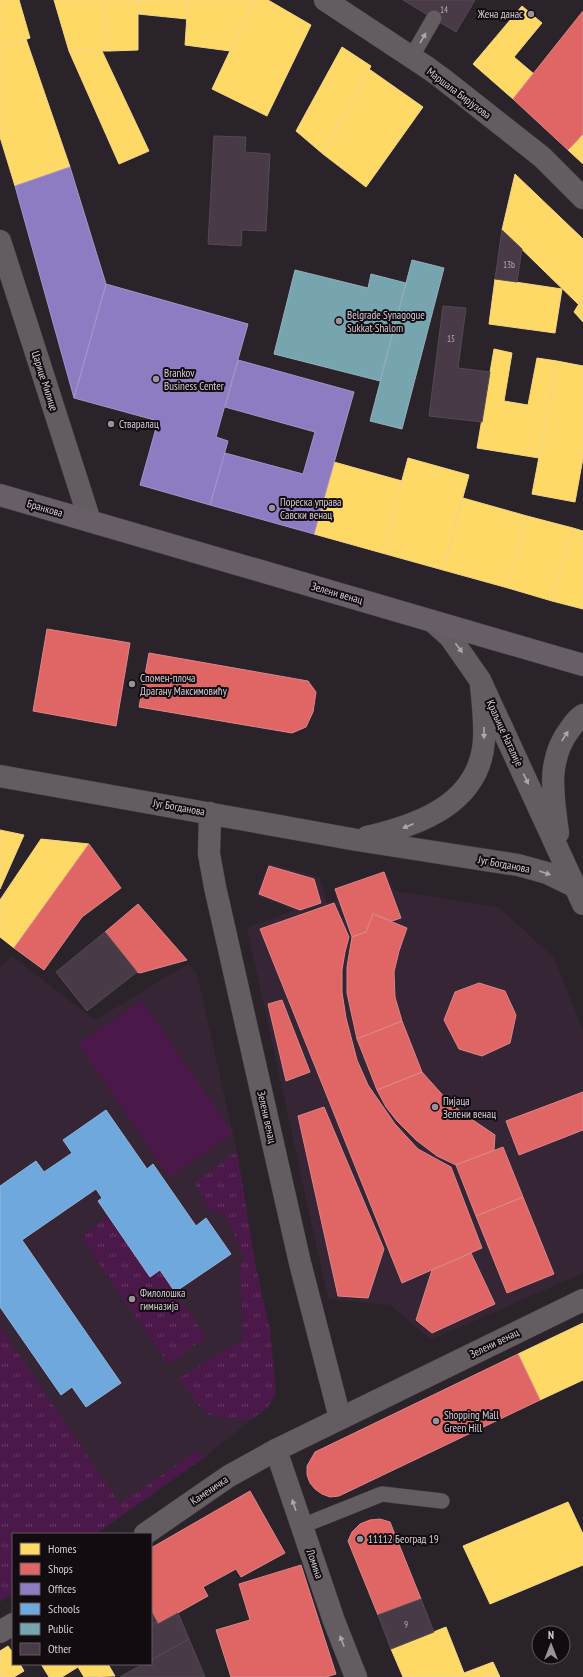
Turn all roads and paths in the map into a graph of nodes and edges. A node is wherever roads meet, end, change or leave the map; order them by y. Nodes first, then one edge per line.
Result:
1 (325, 0) edge
2 (434, 18) dead end
3 (420, 63) junction
4 (583, 198) edge
5 (0, 241) edge
6 (0, 495) edge
7 (90, 521) junction
8 (432, 621) junction
9 (583, 665) edge
10 (480, 680) junction
11 (583, 715) edge
12 (0, 776) edge
13 (210, 813) junction
14 (357, 840) junction
15 (561, 856) junction
16 (580, 895) edge
17 (583, 1300) edge
18 (340, 1418) junction
19 (276, 1450) junction
20 (442, 1501) dead end
21 (302, 1526) junction
22 (146, 1533) edge
23 (12, 1625) edge
24 (0, 1632) edge
25 (356, 1677) edge

1 - 3 street, Маршала Бирјузова
3 -> 2 lane
3 - 4 street, Маршала Бирјузова
5 - 7 street, Царице Милице
6 - 7 main road, Бранкова
7 - 8 main road, Зелени венац
8 - 9 main road, Зелени венац
8 -> 10 street, Краљице Наталије
10 -> 14 street, Југ Богданова
10 -> 15 street, Краљице Наталије
15 -> 11 street, Краљице Наталије
12 - 13 street, Југ Богданова
13 - 14 street, Југ Богданова
13 - 18 street, Зелени венац
14 -> 16 street, Југ Богданова
15 - 16 street, Краљице Наталије
17 - 18 street, Зелени венац
18 - 19 street, Зелени венац
21 -> 19 street, Ломина
19 - 22 street, Каменичка
20 - 21 lane
25 -> 21 street, Ломина
23 - 24 street

